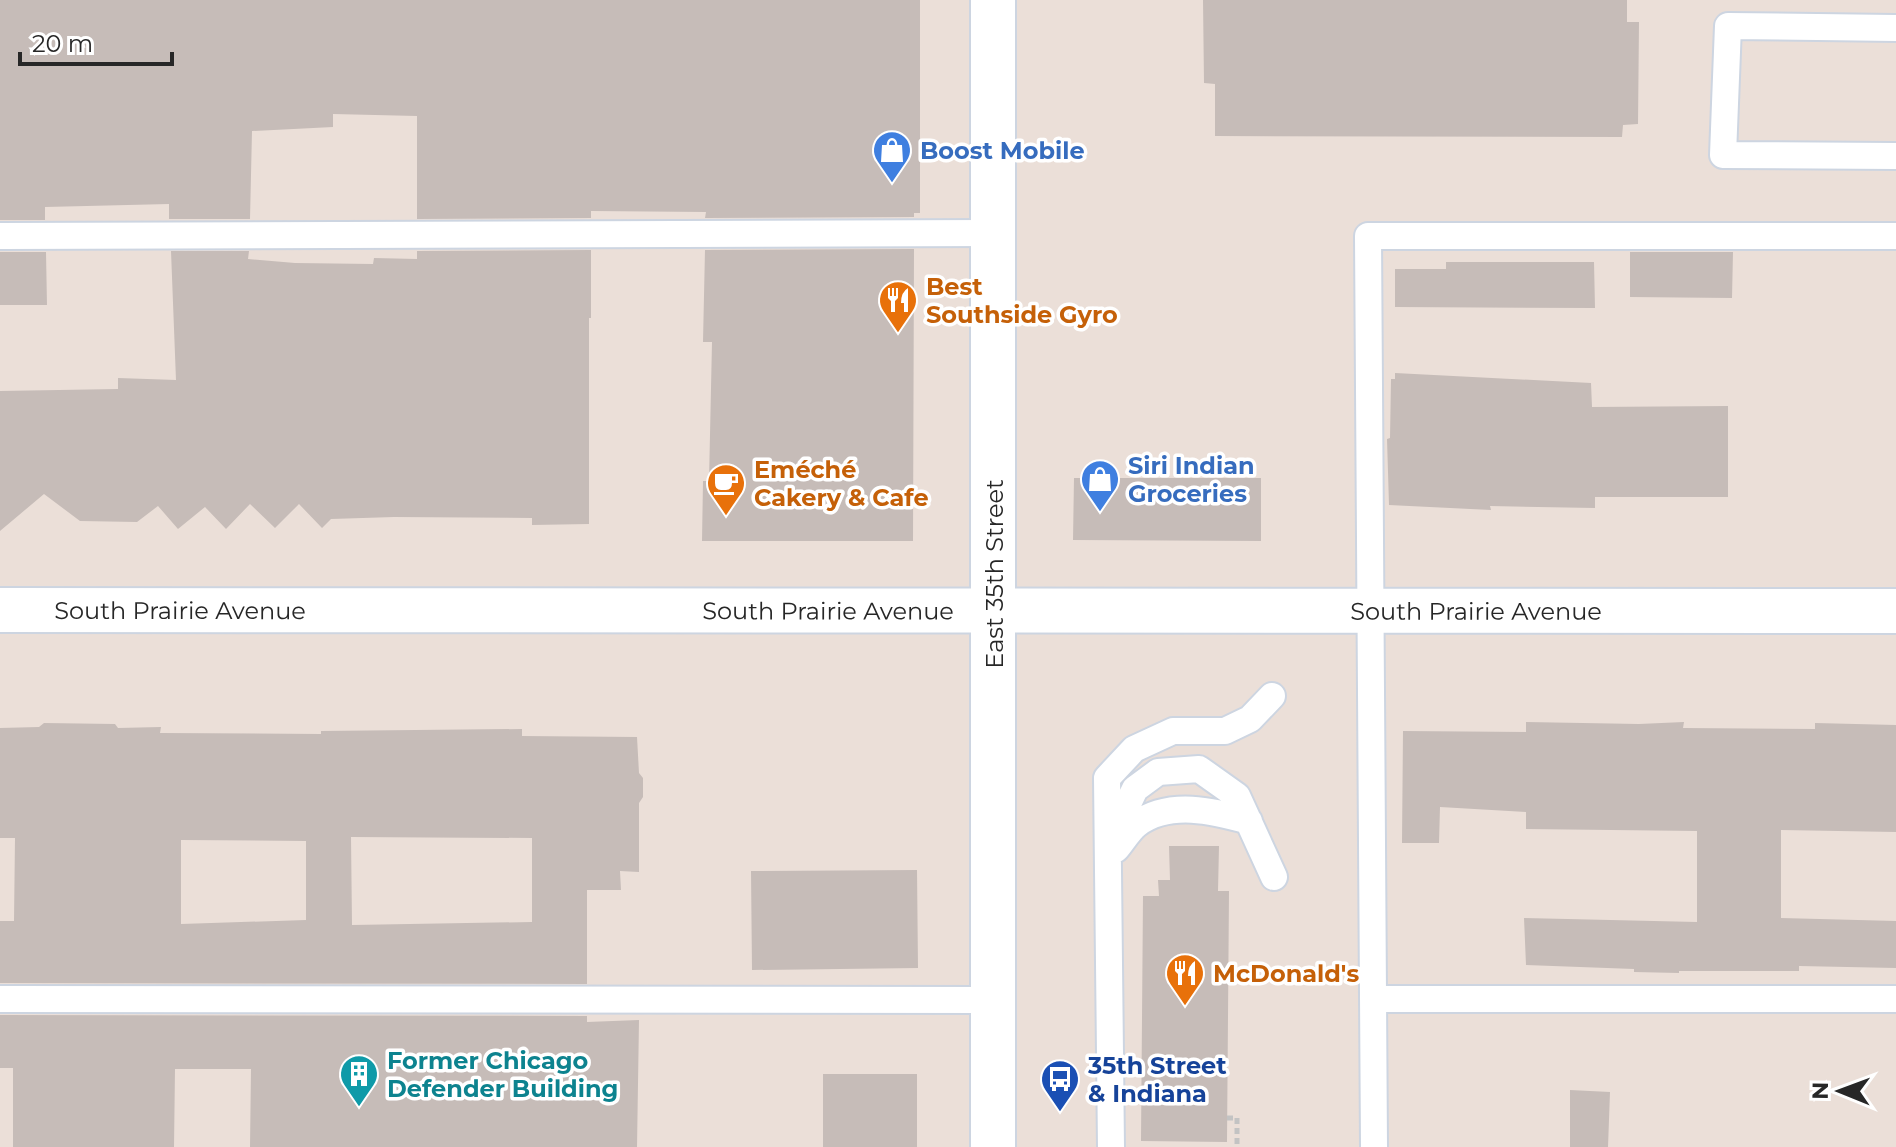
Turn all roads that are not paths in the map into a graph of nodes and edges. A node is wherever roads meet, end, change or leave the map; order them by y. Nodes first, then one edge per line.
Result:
1 (993, 0) edge
2 (1896, 28) edge
3 (1896, 156) edge
4 (994, 233) junction
5 (0, 236) edge
6 (1896, 236) edge
7 (0, 610) edge
8 (994, 611) junction
9 (1371, 611) junction
10 (1896, 611) edge
11 (1272, 696) dead end
12 (1249, 821) junction
13 (1116, 849) junction
14 (1274, 877) dead end
15 (1107, 890) junction
16 (0, 999) edge
17 (1373, 999) junction
18 (1896, 999) edge
19 (994, 1000) junction
20 (993, 1147) edge
21 (1111, 1147) edge
22 (1374, 1147) edge

1 - 4 street, East 35th Street
2 - 3 lane
4 - 5 lane
4 - 8 street, East 35th Street
6 - 9 lane
7 - 8 street, South Prairie Avenue
8 - 9 street, South Prairie Avenue
8 - 19 street, East 35th Street
9 - 10 street, South Prairie Avenue
9 - 17 lane
11 - 15 lane
12 - 13 lane
12 - 13 lane
12 - 14 lane
13 - 15 lane
15 - 21 lane
16 - 19 lane
17 - 18 lane
17 - 22 lane
19 - 20 street, East 35th Street

